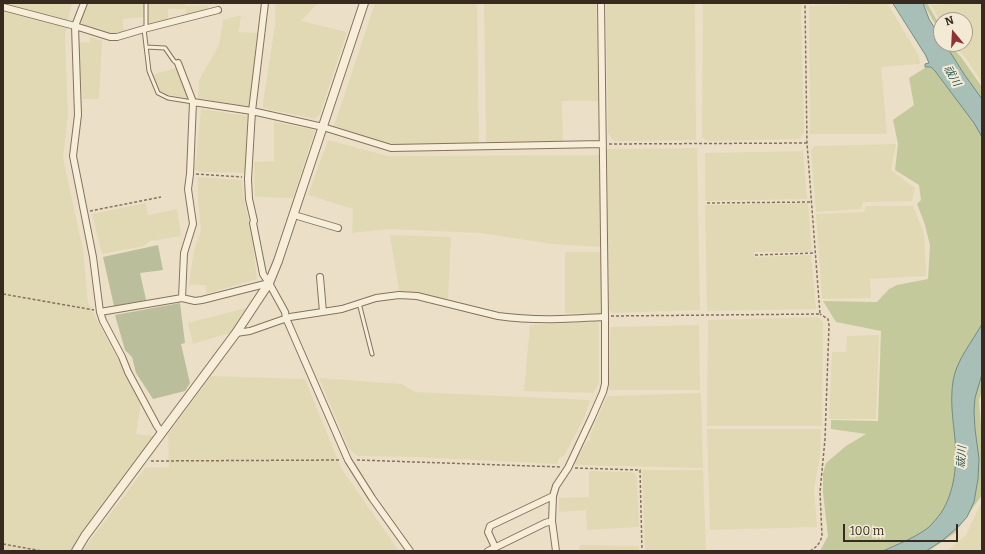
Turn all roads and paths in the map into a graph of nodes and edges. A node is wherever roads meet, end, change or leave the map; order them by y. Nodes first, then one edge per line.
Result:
1 (84, 3) edge
2 (146, 3) edge
3 (265, 3) edge
4 (364, 3) edge
5 (601, 3) edge
6 (805, 3) edge
7 (3, 7) edge
8 (218, 10) dead end
9 (74, 26) junction
10 (145, 29) junction
11 (146, 47) junction
12 (178, 63) joint
13 (193, 102) junction
14 (252, 110) junction
15 (323, 127) junction
16 (807, 142) junction
17 (603, 144) junction
18 (190, 174) junction
19 (248, 177) junction
20 (161, 197) dead end
21 (812, 202) junction
22 (707, 203) dead end
23 (84, 213) junction
24 (294, 215) junction
25 (338, 228) dead end
26 (815, 253) junction
27 (755, 254) dead end
28 (320, 277) dead end
29 (269, 283) junction
30 (3, 294) edge
31 (182, 298) junction
32 (360, 303) junction
33 (100, 311) junction
34 (324, 312) junction
35 (820, 314) junction
36 (605, 316) junction
37 (286, 318) junction
38 (236, 333) junction
39 (372, 354) dead end
40 (162, 433) junction
41 (348, 460) junction
42 (141, 461) junction
43 (568, 468) junction
44 (553, 496) junction
45 (552, 521) junction
46 (3, 544) edge
47 (495, 547) junction
48 (42, 551) edge
49 (76, 551) edge
50 (410, 551) edge
51 (488, 551) edge
52 (556, 551) edge
53 (642, 551) edge
54 (810, 551) edge

1 - 9 street
2 - 10 lane
3 - 14 street
4 - 15 street
5 - 17 street
6 - 16 path
7 - 9 street
8 - 10 street
9 - 10 street
9 - 23 street
10 - 11 lane
11 - 12 lane
11 - 13 lane
12 - 13 street
13 - 14 street
13 - 18 street
14 - 15 street
14 - 19 street
15 - 17 street
15 - 24 street
16 - 17 path
16 - 21 path
17 - 36 street
18 - 19 path
18 - 31 street
19 - 29 street
20 - 23 path
21 - 22 path
21 - 26 path
23 - 33 street
24 - 25 street
24 - 29 street
26 - 27 path
26 - 35 path
28 - 34 street
29 - 31 street
29 - 37 street
29 - 38 street
30 - 33 path
31 - 33 street
32 - 34 street
32 - 36 street
32 - 39 lane
33 - 40 street
34 - 37 street
35 - 36 path
35 - 54 path
36 - 43 street
37 - 38 street
37 - 41 street
38 - 40 street
40 - 42 street
41 - 42 path
41 - 43 path
41 - 50 street
42 - 49 street
43 - 44 street
43 - 53 path
44 - 45 street
44 - 47 street
45 - 47 street
45 - 52 street
46 - 48 path
47 - 51 street

